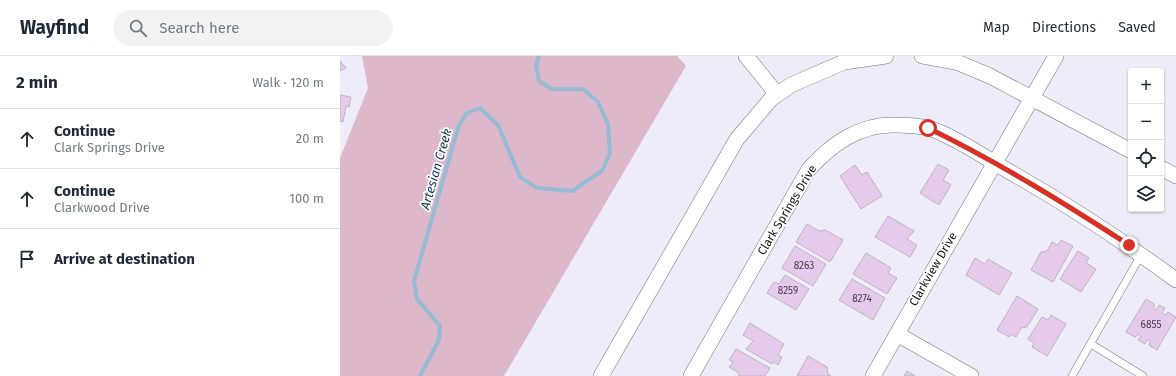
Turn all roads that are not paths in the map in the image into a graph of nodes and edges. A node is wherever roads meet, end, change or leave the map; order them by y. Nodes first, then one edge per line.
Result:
1 (746, 56) edge
2 (886, 56) edge
3 (922, 56) edge
4 (1056, 56) edge
5 (777, 94) junction
6 (1032, 98) junction
7 (1128, 149) edge
8 (994, 163) junction
9 (1164, 170) edge
10 (1176, 176) edge
11 (1142, 255) junction
12 (1176, 280) edge
13 (897, 334) junction
14 (1090, 344) junction
15 (601, 376) edge
16 (691, 376) edge
17 (873, 376) edge
18 (971, 376) edge
19 (1072, 376) edge
20 (1143, 376) edge

1 - 5 street
2 - 5 street
3 - 6 street
4 - 6 street, Clarkview Drive
5 - 15 street
6 - 7 street
6 - 8 street, Clarkview Drive
8 - 11 street, Clark Springs Drive
8 - 13 street, Clarkview Drive
8 - 16 street, Clark Springs Drive
9 - 10 street
11 - 12 street, Clark Springs Drive
11 - 14 lane
13 - 17 street, Clarkview Drive
13 - 18 street
14 - 19 lane
14 - 20 lane

